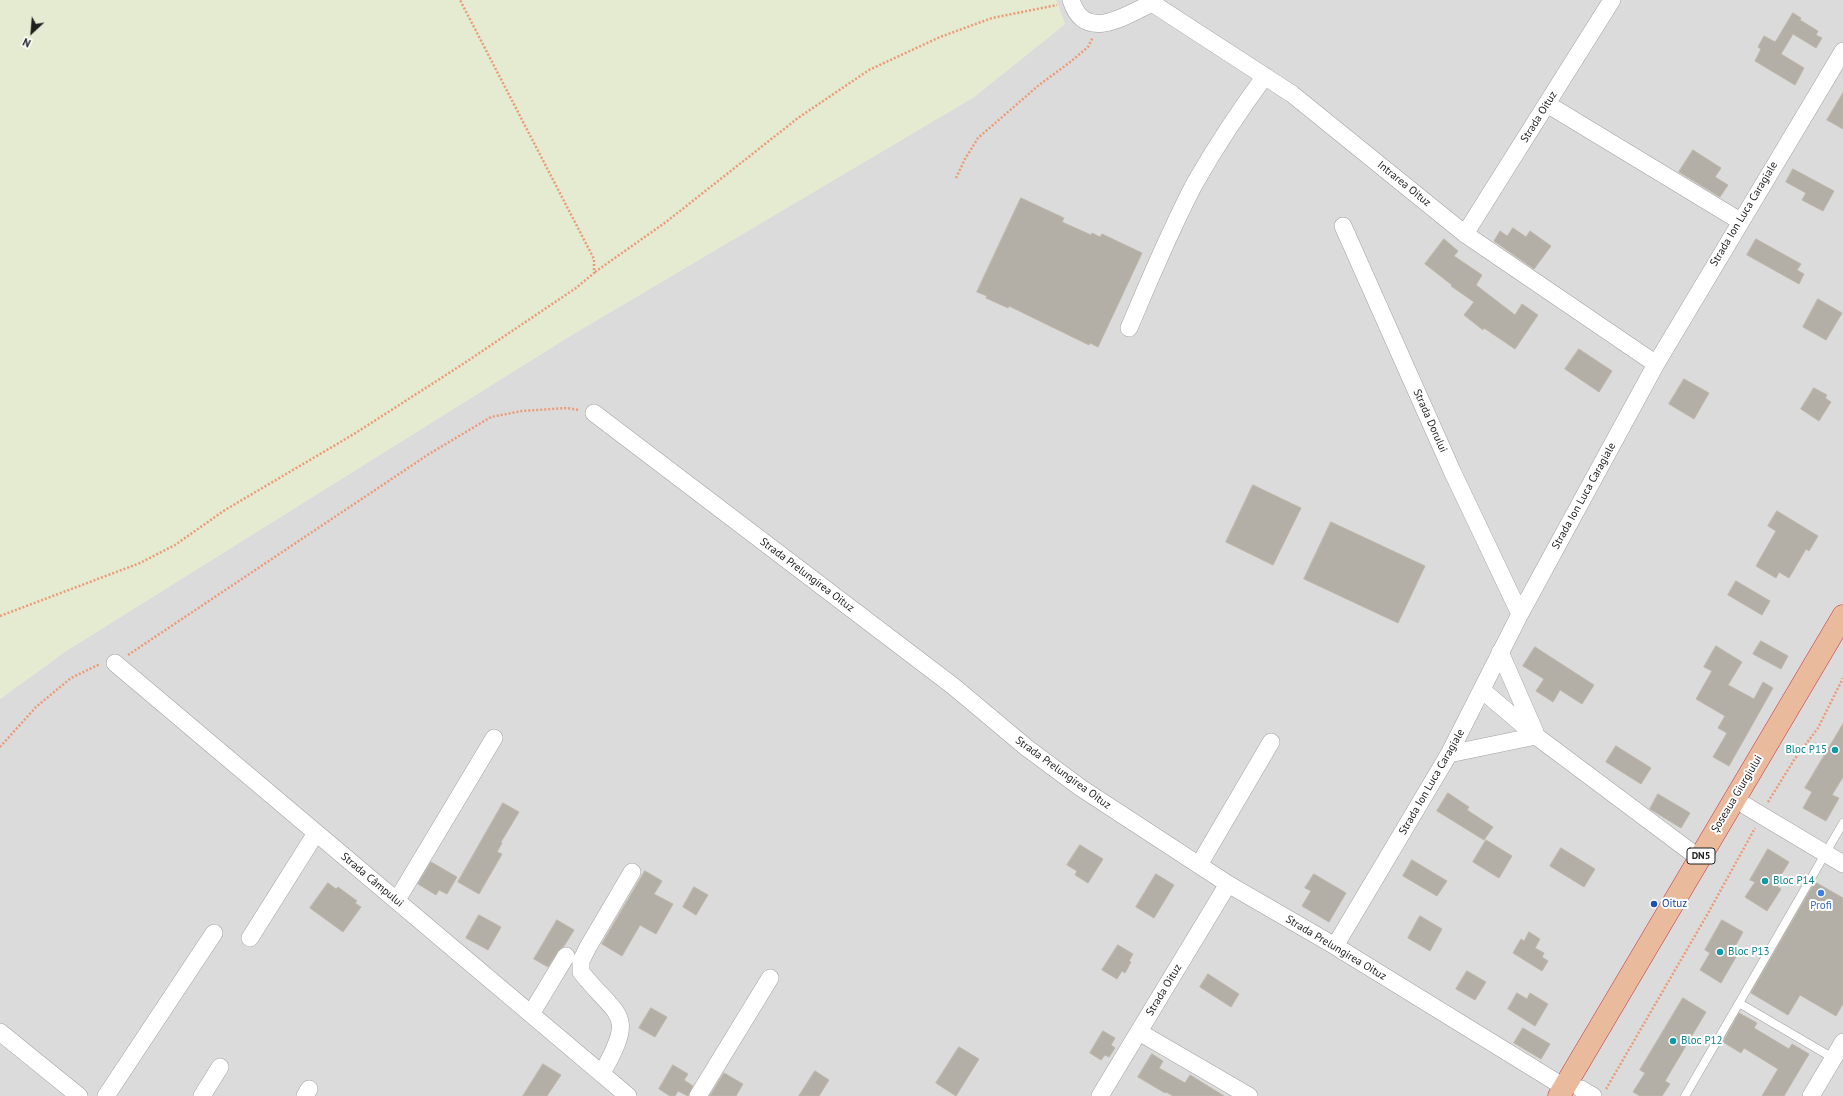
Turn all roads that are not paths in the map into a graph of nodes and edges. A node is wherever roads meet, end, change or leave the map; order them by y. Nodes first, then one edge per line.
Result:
1 (1612, 0) edge
2 (1072, 2) edge
3 (1153, 2) edge
4 (1843, 51) edge
5 (1265, 76) junction
6 (1547, 104) junction
7 (1740, 221) junction
8 (1344, 226) dead end
9 (1465, 234) junction
10 (1129, 328) dead end
11 (1656, 364) junction
12 (594, 413) road end
13 (1520, 614) junction
14 (1843, 616) edge
15 (1843, 641) edge
16 (1500, 652) junction
17 (115, 664) road end
18 (1482, 690) junction
19 (1536, 736) junction
20 (494, 738) dead end
21 (1271, 742) dead end
22 (1449, 754) junction
23 (1753, 810) junction
24 (1843, 823) edge
25 (316, 833) junction
26 (1825, 853) junction
27 (1699, 858) junction
28 (1843, 864) edge
29 (1199, 865) junction
30 (632, 872) dead end
31 (1228, 884) junction
32 (397, 900) junction
33 (214, 933) dead end
34 (250, 938) dead end
35 (1335, 946) junction
36 (566, 956) dead end
37 (770, 978) dead end
38 (1739, 1003) junction
39 (532, 1014) junction
40 (0, 1032) edge
41 (1139, 1032) junction
42 (1843, 1042) edge
43 (1834, 1058) junction
44 (220, 1067) dead end
45 (602, 1073) junction
46 (1574, 1093) edge
47 (79, 1096) edge
48 (106, 1096) edge
49 (202, 1096) edge
50 (628, 1096) edge
51 (698, 1096) edge
52 (1100, 1096) edge
53 (1249, 1096) edge
54 (1685, 1096) edge
55 (1811, 1096) edge

1 - 6 street, Strada Oituz
2 - 3 street
3 - 5 street, Intrarea Oituz
4 - 7 street, Strada Ion Luca Caragiale
5 - 9 street, Intrarea Oituz
5 - 10 street
6 - 7 street
6 - 9 street, Strada Oituz
7 - 11 street, Strada Ion Luca Caragiale
8 - 13 street, Strada Dorului
9 - 11 street, Intrarea Oituz
11 - 13 street, Strada Ion Luca Caragiale
12 - 29 street, Strada Prelungirea Oituz
13 - 16 street, Strada Ion Luca Caragiale
14 - 27 highway, Șoseaua Giurgiului / DN5
15 - 23 highway, Șoseaua Giurgiului / DN5
16 - 18 street, Strada Ion Luca Caragiale
16 - 19 street
17 - 25 street, Strada Câmpului
18 - 19 street
18 - 22 street, Strada Ion Luca Caragiale
19 - 22 street
19 - 27 street
20 - 32 street
21 - 29 street
22 - 35 street, Strada Ion Luca Caragiale
23 - 26 street
23 - 46 highway, Șoseaua Giurgiului / DN5
24 - 26 lane
25 - 32 street, Strada Câmpului
25 - 34 street
26 - 28 street
26 - 38 lane
27 - 46 highway, Șoseaua Giurgiului / DN5
29 - 31 street, Strada Prelungirea Oituz
30 - 45 street
31 - 35 street, Strada Prelungirea Oituz
31 - 41 street, Strada Oituz
32 - 39 street, Strada Câmpului
33 - 48 street
35 - 46 street, Strada Prelungirea Oituz
36 - 39 street
37 - 51 street
38 - 43 lane
38 - 54 lane
39 - 45 street, Strada Câmpului
40 - 47 street
41 - 52 street, Strada Oituz
41 - 53 street
42 - 43 street
43 - 55 street
44 - 49 street
45 - 50 street, Strada Câmpului

